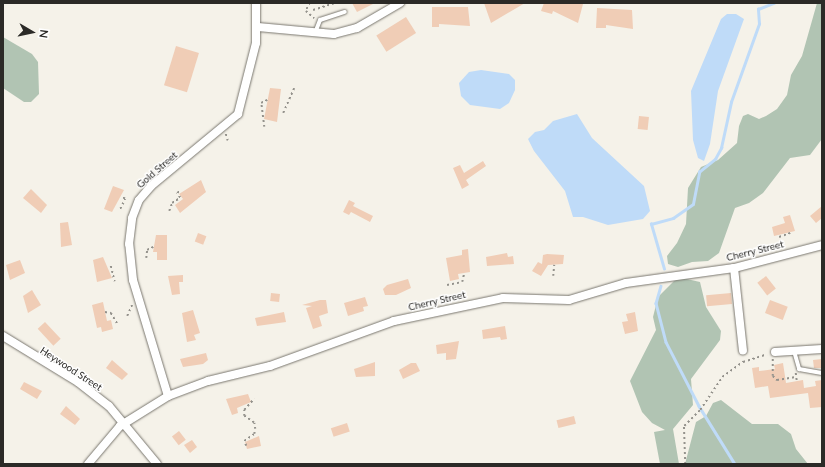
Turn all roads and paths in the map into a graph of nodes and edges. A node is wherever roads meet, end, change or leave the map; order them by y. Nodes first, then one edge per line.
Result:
1 (256, 3) edge
2 (310, 3) edge
3 (334, 3) edge
4 (400, 3) edge
5 (313, 10) dead end
6 (345, 12) dead end
7 (320, 20) junction
8 (258, 27) junction
9 (315, 33) junction
10 (294, 88) dead end
11 (267, 100) dead end
12 (262, 108) junction
13 (265, 108) dead end
14 (283, 113) dead end
15 (264, 127) dead end
16 (181, 190) dead end
17 (121, 197) dead end
18 (120, 209) dead end
19 (169, 211) dead end
20 (790, 233) dead end
21 (779, 237) dead end
22 (822, 245) edge
23 (153, 247) dead end
24 (146, 258) dead end
25 (554, 265) dead end
26 (111, 266) dead end
27 (734, 268) junction
28 (464, 274) dead end
29 (553, 276) dead end
30 (115, 282) dead end
31 (447, 285) dead end
32 (134, 302) dead end
33 (105, 312) dead end
34 (127, 316) dead end
35 (117, 323) dead end
36 (3, 337) edge
37 (822, 349) edge
38 (743, 351) dead end
39 (794, 351) junction
40 (775, 352) junction
41 (822, 373) edge
42 (796, 377) dead end
43 (168, 396) junction
44 (254, 399) dead end
45 (124, 423) junction
46 (246, 446) dead end
47 (88, 464) edge
48 (157, 464) edge
49 (685, 464) edge

1 - 8 street, Gold Street
2 - 7 path
3 - 5 path
4 - 9 street
6 - 7 lane
7 - 9 lane
8 - 9 street
8 - 43 street, Gold Street
10 - 14 path
11 - 12 path
12 - 13 path
12 - 15 path
16 - 19 path
17 - 18 path
20 - 21 path
22 - 27 street, Cherry Street
23 - 24 path
25 - 29 path
26 - 30 path
27 - 38 street
27 - 43 street, Cherry Street
28 - 31 path
32 - 34 path
33 - 35 path
36 - 45 street, Heywood Street
37 - 39 street
39 - 40 street
39 - 41 lane
40 - 42 path
40 - 49 path
43 - 45 street, Cherry Street
44 - 46 path
45 - 47 street, Cherry Street
45 - 48 street, Heywood Street

